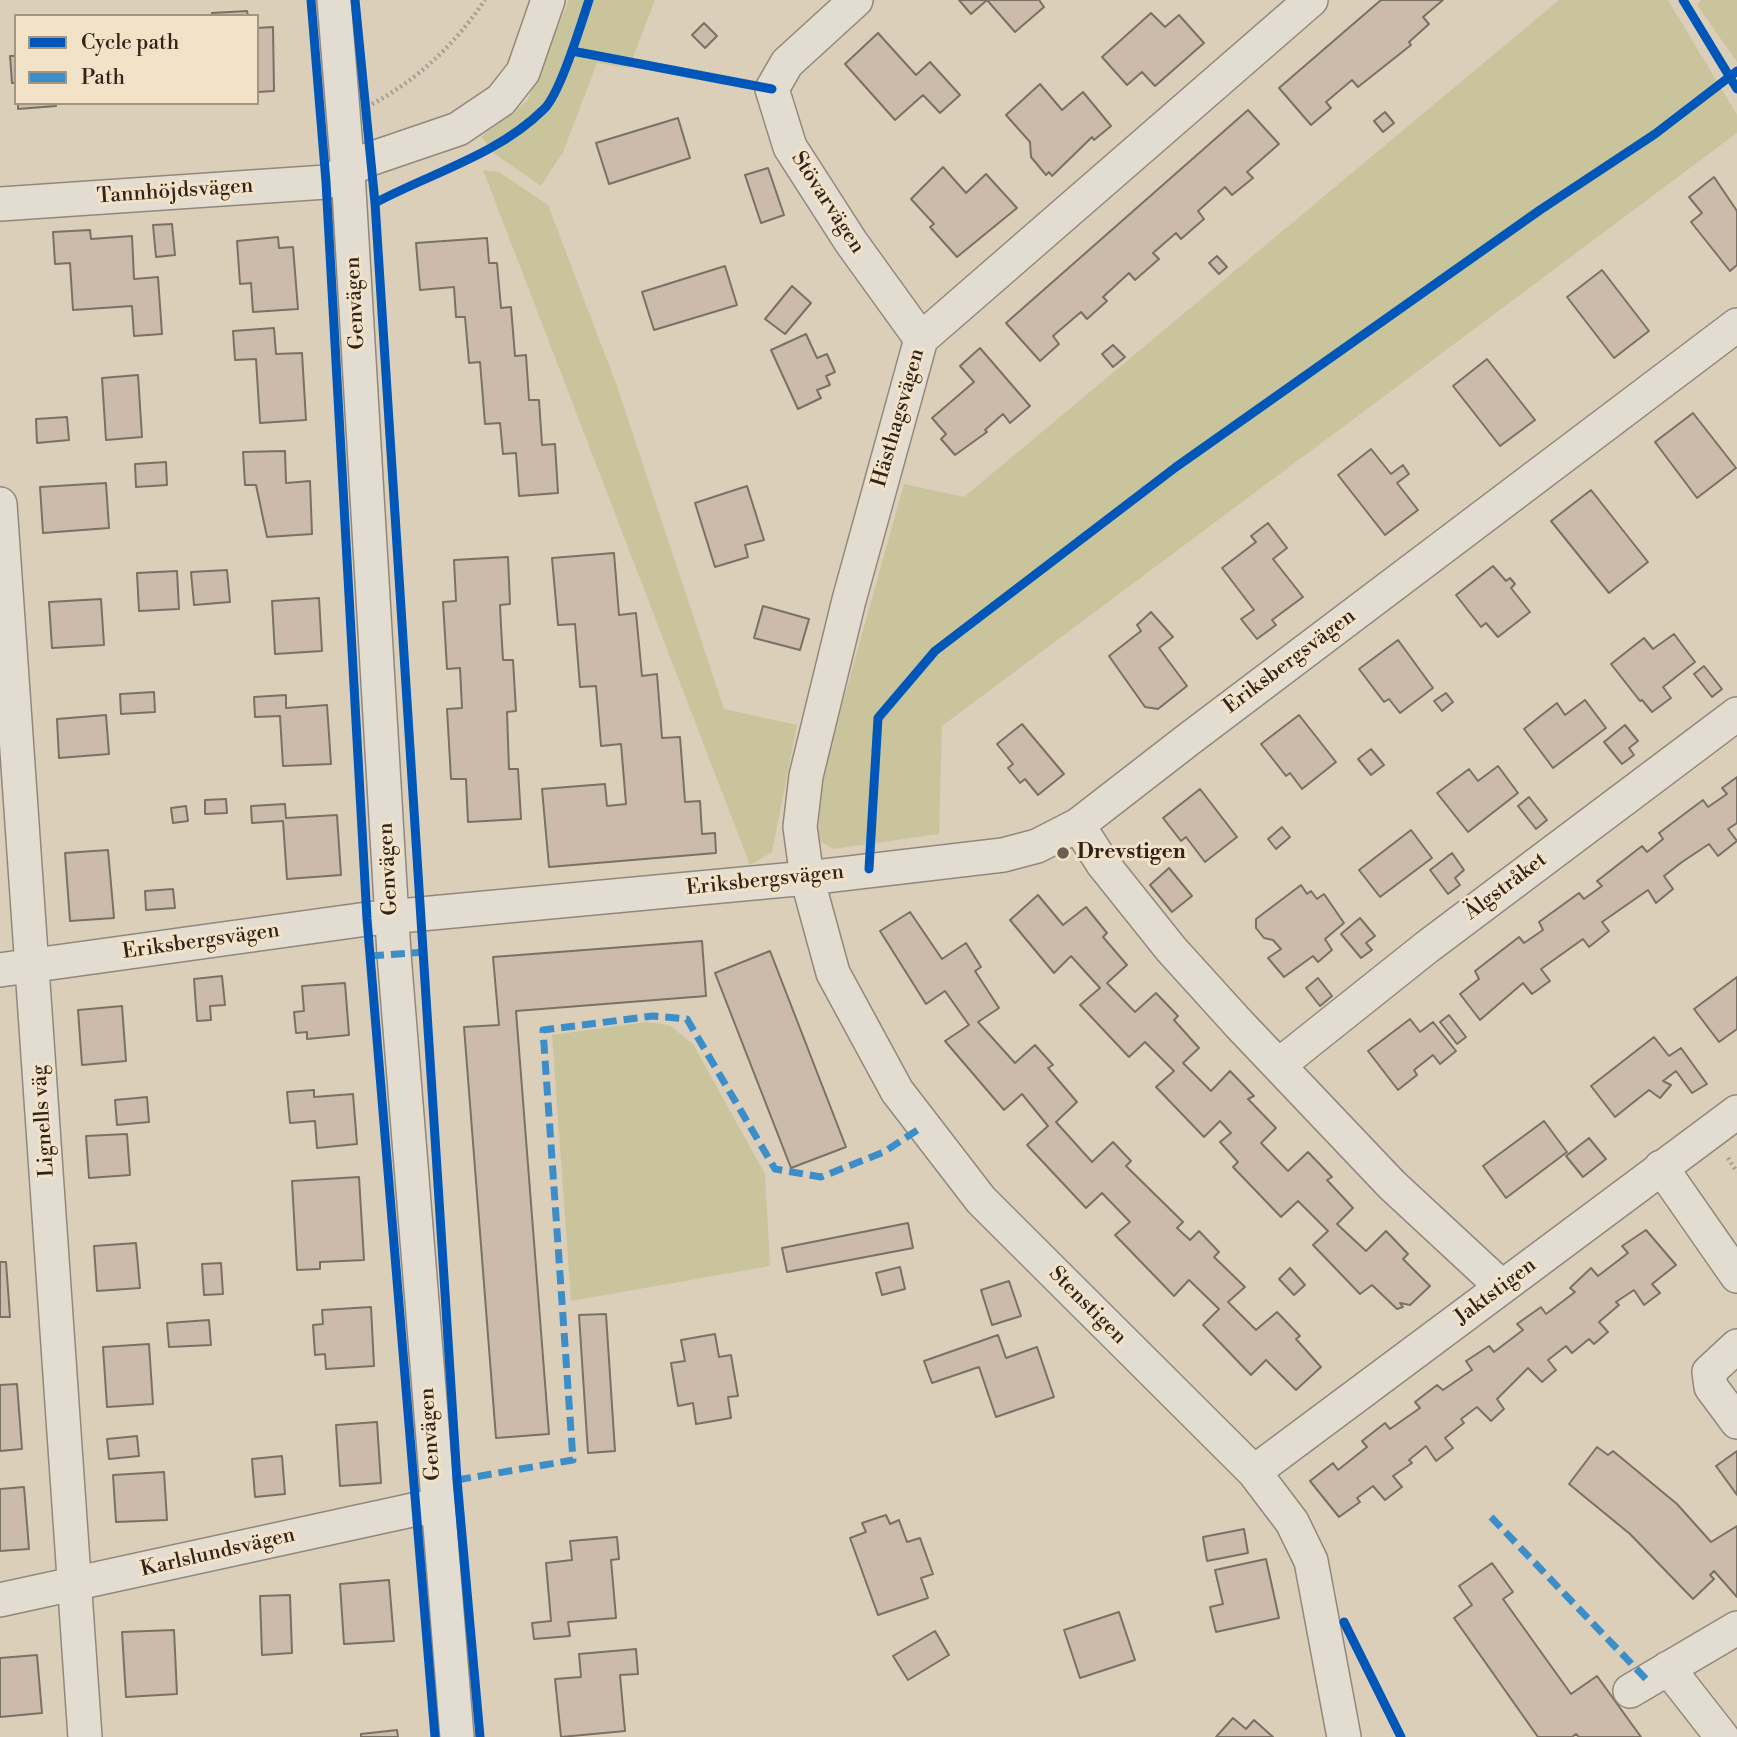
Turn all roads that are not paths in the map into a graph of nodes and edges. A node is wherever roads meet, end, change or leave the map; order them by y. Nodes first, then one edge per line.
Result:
1 (334, 0) edge
2 (548, 0) edge
3 (856, 0) edge
4 (1311, 0) edge
5 (359, 166) junction
6 (0, 204) edge
7 (1737, 325) edge
8 (921, 339) junction
9 (0, 504) edge
10 (1737, 714) edge
11 (1079, 825) junction
12 (807, 878) junction
13 (392, 916) junction
14 (33, 965) junction
15 (0, 970) edge
16 (1279, 1065) junction
17 (1737, 1112) edge
18 (1661, 1167) junction
19 (1737, 1276) edge
20 (1502, 1287) junction
21 (1737, 1346) edge
22 (1737, 1422) edge
23 (1254, 1472) junction
24 (437, 1507) junction
25 (74, 1585) junction
26 (0, 1600) edge
27 (1737, 1628) edge
28 (1668, 1668) junction
29 (1630, 1691) dead end
30 (85, 1737) edge
31 (457, 1737) edge
32 (1344, 1737) edge
33 (1722, 1737) edge

1 - 5 street, Genvägen
2 - 5 street, Tannhöjdsvägen
3 - 8 street, Stövarvägen
4 - 8 street, Hästhagsvägen
5 - 6 street, Tannhöjdsvägen
5 - 13 street, Genvägen
7 - 11 street, Eriksbergsvägen
8 - 12 street, Hästhagsvägen
9 - 14 street, Lignells väg
10 - 16 street, Älgstråket
11 - 12 street, Eriksbergsvägen
11 - 16 street
12 - 13 street, Eriksbergsvägen
12 - 23 street, Stenstigen
13 - 14 street, Eriksbergsvägen
13 - 24 street, Genvägen
14 - 15 street, Eriksbergsvägen
14 - 25 street, Lignells väg
16 - 20 street
17 - 18 street, Jaktstigen
18 - 19 street
18 - 20 street, Jaktstigen
20 - 23 street, Jaktstigen
21 - 22 street
23 - 32 street, Stenstigen
24 - 25 street, Karlslundsvägen
24 - 31 street, Genvägen
25 - 26 street, Karlslundsvägen
25 - 30 street, Lignells väg
27 - 28 street
28 - 29 street
28 - 33 street

